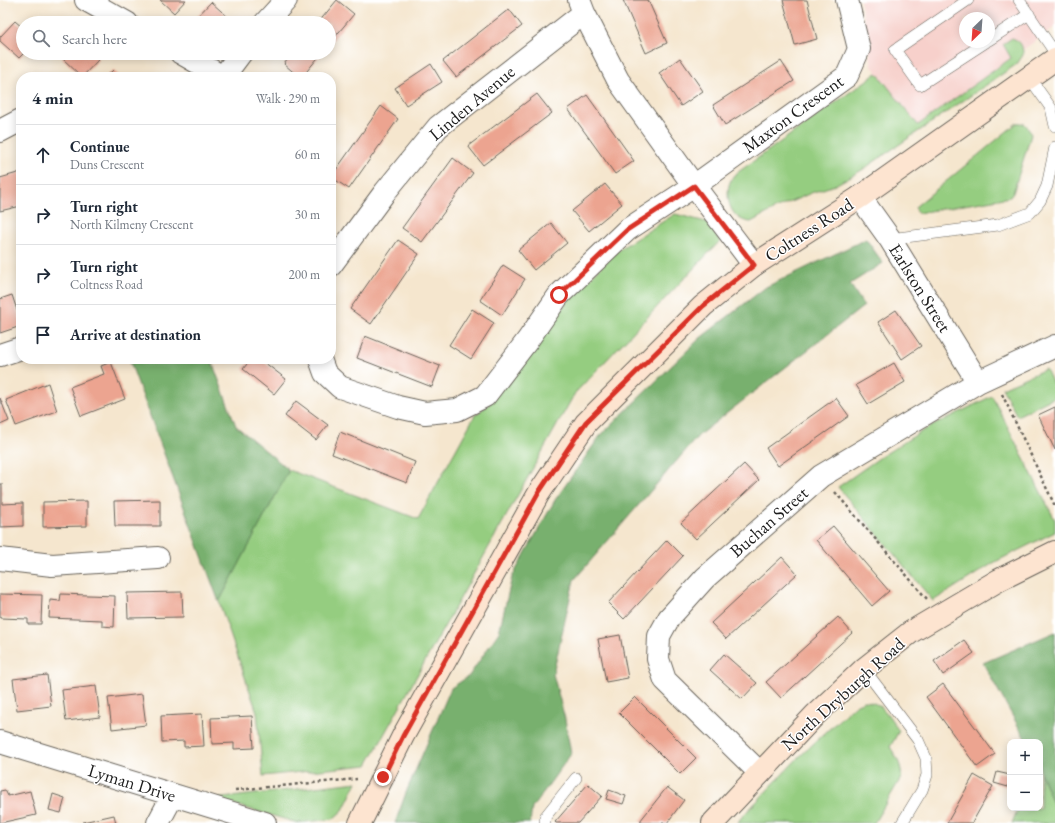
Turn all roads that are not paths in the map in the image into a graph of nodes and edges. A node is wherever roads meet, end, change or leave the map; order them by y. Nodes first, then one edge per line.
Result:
1 (86, 0) edge
2 (286, 0) edge
3 (847, 0) edge
4 (968, 0) edge
5 (1019, 0) edge
6 (582, 6) edge
7 (1029, 14) junction
8 (115, 16) edge
9 (271, 16) edge
10 (995, 36) edge
11 (977, 48) edge
12 (1055, 53) edge
13 (1055, 59) edge
14 (193, 60) edge
15 (236, 60) edge
16 (214, 72) edge
17 (227, 72) edge
18 (1029, 77) junction
19 (16, 123) edge
20 (1055, 126) edge
21 (0, 131) edge
22 (1055, 147) edge
23 (694, 186) junction
24 (860, 197) junction
25 (890, 239) junction
26 (336, 258) edge
27 (754, 265) junction
28 (1055, 346) edge
29 (16, 350) edge
30 (0, 355) edge
31 (322, 364) edge
32 (986, 379) junction
33 (1055, 552) edge
34 (158, 558) dead end
35 (0, 559) edge
36 (864, 669) junction
37 (0, 742) edge
38 (760, 773) junction
39 (576, 778) dead end
40 (173, 795) junction
41 (158, 823) edge
42 (265, 823) edge
43 (360, 823) edge
44 (545, 823) edge
45 (713, 823) edge
46 (902, 823) edge

1 - 8 street
2 - 9 street
3 - 23 street, Maxton Crescent
4 - 11 lane
5 - 7 lane
6 - 23 street
6 - 26 street, Linden Avenue
7 - 10 lane
7 - 12 lane
13 - 18 street, Coltness Road
14 - 16 street
15 - 17 street
18 - 20 lane
18 - 24 street, Coltness Road
19 - 21 street
22 - 25 lane
23 - 27 street
23 - 31 street, Maxton Crescent
24 - 25 street, Earlston Street
24 - 27 street, Coltness Road
25 - 32 street, Earlston Street
27 - 43 street, Coltness Road
28 - 32 street, Buchan Street
29 - 30 street
32 - 38 street, Buchan Street
33 - 36 street, North Dryburgh Road
34 - 35 street
36 - 38 street, North Dryburgh Road
36 - 46 lane
37 - 40 street, Lyman Drive
38 - 45 street, North Dryburgh Road
39 - 44 lane
40 - 41 street
40 - 42 street, Lyman Drive

